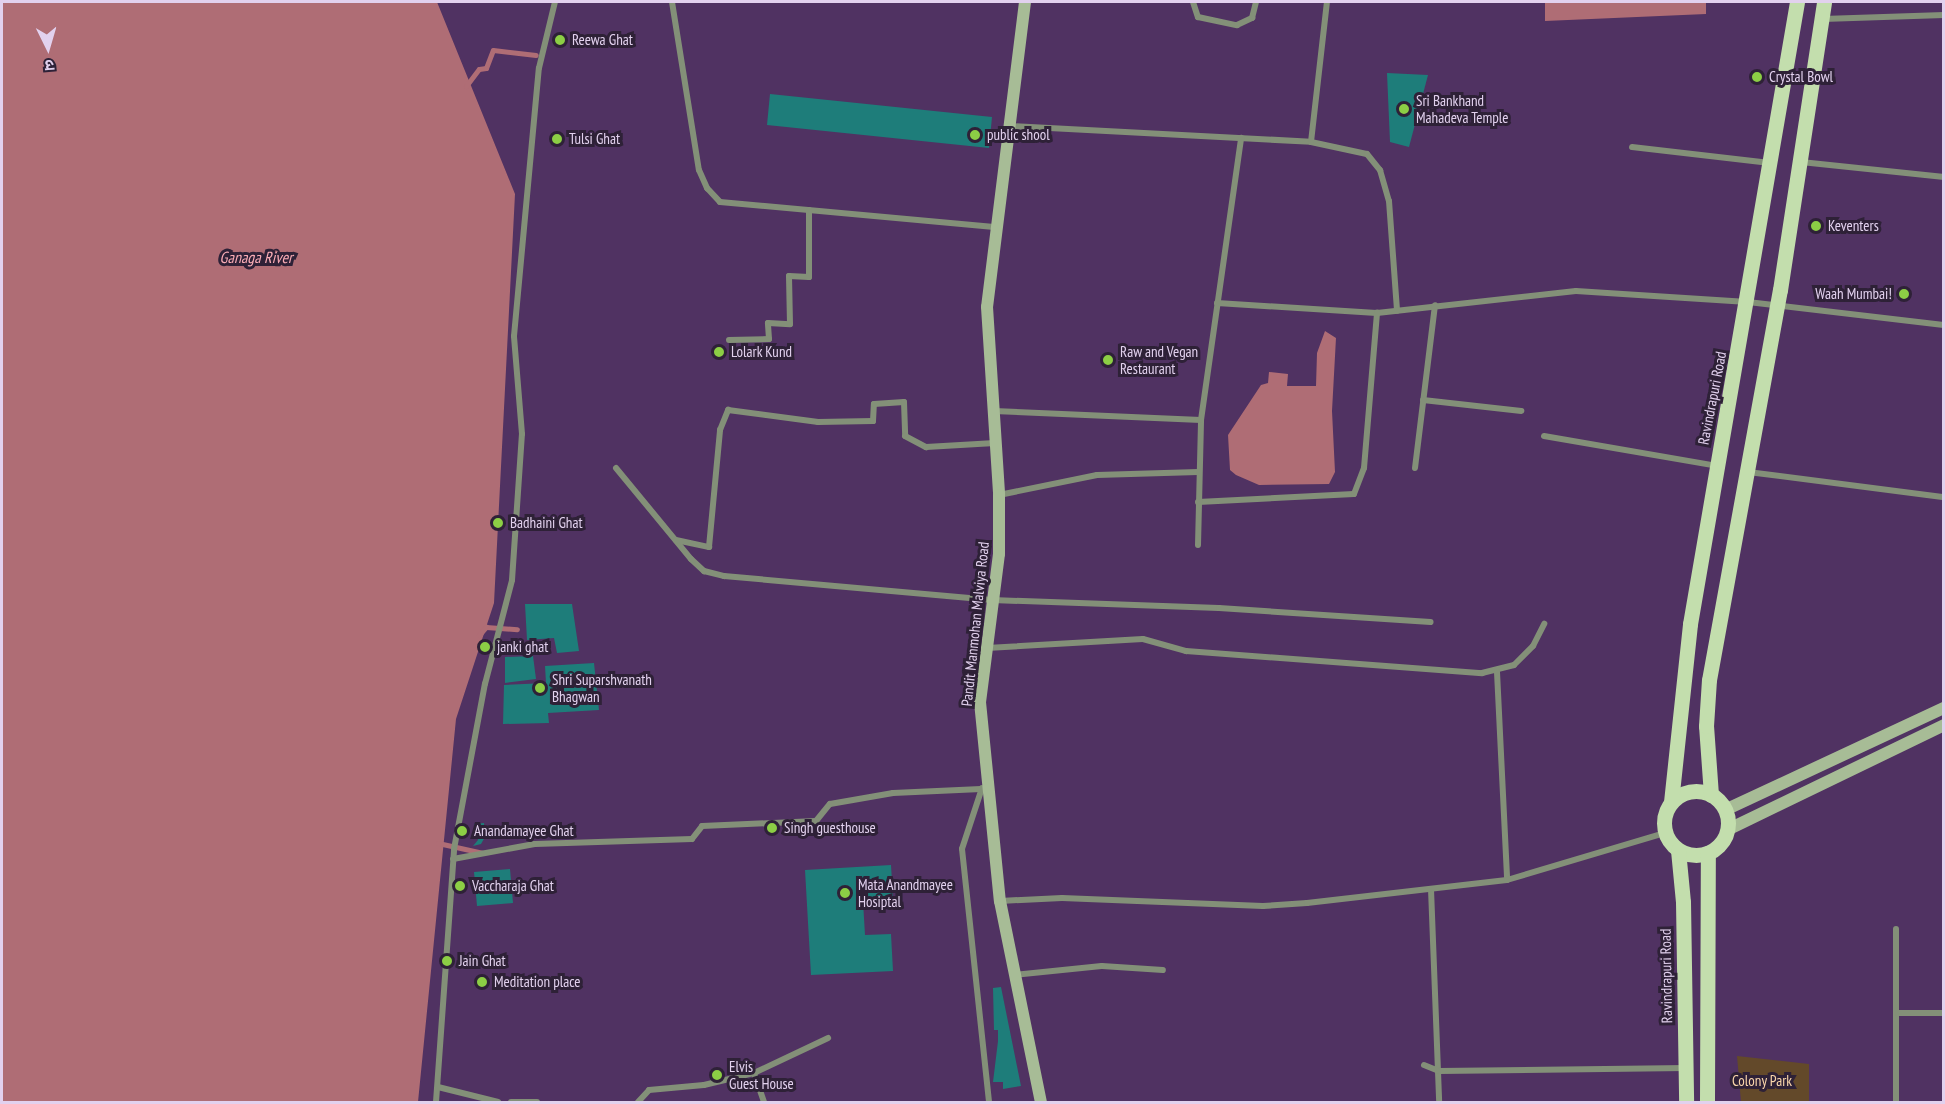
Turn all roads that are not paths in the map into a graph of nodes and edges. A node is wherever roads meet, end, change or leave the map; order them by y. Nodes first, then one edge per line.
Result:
1 (555, 2) edge
2 (672, 2) edge
3 (1025, 2) edge
4 (1193, 2) edge
5 (1256, 2) edge
6 (1327, 2) edge
7 (1797, 2) edge
8 (1824, 2) edge
9 (1944, 15) edge
10 (1823, 19) junction
11 (1009, 126) junction
12 (1241, 138) junction
13 (1311, 142) junction
14 (1632, 147) dead end
15 (1801, 162) junction
16 (1770, 163) junction
17 (1944, 177) edge
18 (808, 210) junction
19 (997, 227) junction
20 (1748, 302) junction
21 (1217, 303) junction
22 (1435, 305) junction
23 (1777, 306) junction
24 (1397, 311) junction
25 (1377, 313) junction
26 (1944, 325) edge
27 (729, 340) dead end
28 (1423, 400) junction
29 (994, 411) junction
30 (1521, 411) dead end
31 (1201, 420) junction
32 (1544, 436) dead end
33 (996, 443) junction
34 (1718, 466) junction
35 (616, 468) dead end
36 (1415, 468) dead end
37 (1745, 471) junction
38 (1198, 472) junction
39 (999, 495) junction
40 (1944, 497) edge
41 (1198, 502) junction
42 (675, 540) junction
43 (1198, 545) dead end
44 (992, 600) junction
45 (1431, 622) dead end
46 (1544, 624) dead end
47 (987, 648) junction
48 (1497, 672) junction
49 (1944, 708) edge
50 (1944, 724) edge
51 (983, 784) junction
52 (1711, 795) junction
53 (1671, 802) junction
54 (1725, 810) junction
55 (1727, 830) junction
56 (1665, 833) junction
57 (1678, 850) junction
58 (1708, 853) junction
59 (453, 859) junction
60 (1507, 880) junction
61 (1431, 889) junction
62 (1000, 901) junction
63 (1896, 929) dead end
64 (1163, 970) dead end
65 (1013, 975) junction
66 (1898, 1013) junction
67 (1944, 1013) edge
68 (828, 1038) dead end
69 (1424, 1065) dead end
70 (1686, 1068) junction
71 (1439, 1071) junction
72 (754, 1073) junction
73 (438, 1087) junction
74 (436, 1102) edge
75 (498, 1102) edge
76 (510, 1102) edge
77 (537, 1102) edge
78 (638, 1102) edge
79 (764, 1102) edge
80 (989, 1102) edge
81 (1041, 1102) edge
82 (1439, 1102) edge
83 (1686, 1102) edge
84 (1707, 1102) edge
85 (1896, 1102) edge

1 - 59 street
2 - 18 street
3 - 11 street, Pandit Manmohan Malviya Road
4 - 5 street
6 - 13 street
7 - 16 main road, Ravindrapuri Road
8 - 10 main road
9 - 10 street
10 - 15 main road
11 - 12 street
11 - 19 street, Pandit Manmohan Malviya Road
12 - 13 street
12 - 21 street
13 - 24 street
14 - 16 street
15 - 17 street
15 - 23 main road
16 - 20 main road, Ravindrapuri Road
18 - 19 street
18 - 27 street
19 - 29 street, Pandit Manmohan Malviya Road
20 - 22 street
20 - 23 street
20 - 34 main road, Ravindrapuri Road
21 - 25 street
21 - 31 street
22 - 24 street
22 - 28 street
23 - 26 street
23 - 37 main road
24 - 25 street
25 - 41 street
28 - 30 street
28 - 36 street
29 - 31 street
29 - 33 street, Pandit Manmohan Malviya Road
31 - 38 street
32 - 34 street
33 - 39 street, Pandit Manmohan Malviya Road
33 - 42 street
34 - 53 main road, Ravindrapuri Road
35 - 42 street
37 - 40 street
37 - 52 main road
38 - 39 street
38 - 41 street
39 - 44 street, Pandit Manmohan Malviya Road
41 - 43 street
42 - 44 street
44 - 45 street
44 - 47 street, Pandit Manmohan Malviya Road
46 - 48 street
47 - 48 street
47 - 51 street, Pandit Manmohan Malviya Road
48 - 60 street
49 - 54 street
50 - 55 street
51 - 59 street
51 - 62 street, Pandit Manmohan Malviya Road
51 - 80 street
52 - 53 main road
52 - 54 main road
53 - 56 main road
54 - 55 main road
55 - 58 main road
56 - 57 main road
56 - 60 street
57 - 58 main road
57 - 70 main road, Ravindrapuri Road
58 - 84 main road
59 - 73 street
60 - 61 street
61 - 62 street
61 - 71 street
62 - 65 street, Pandit Manmohan Malviya Road
63 - 66 street
64 - 65 street
65 - 81 street, Pandit Manmohan Malviya Road
66 - 67 street
66 - 85 street
68 - 72 street
69 - 71 street
70 - 71 street
70 - 83 main road, Ravindrapuri Road
71 - 82 street
72 - 78 street
72 - 79 street
73 - 74 street
73 - 75 street
76 - 77 street

